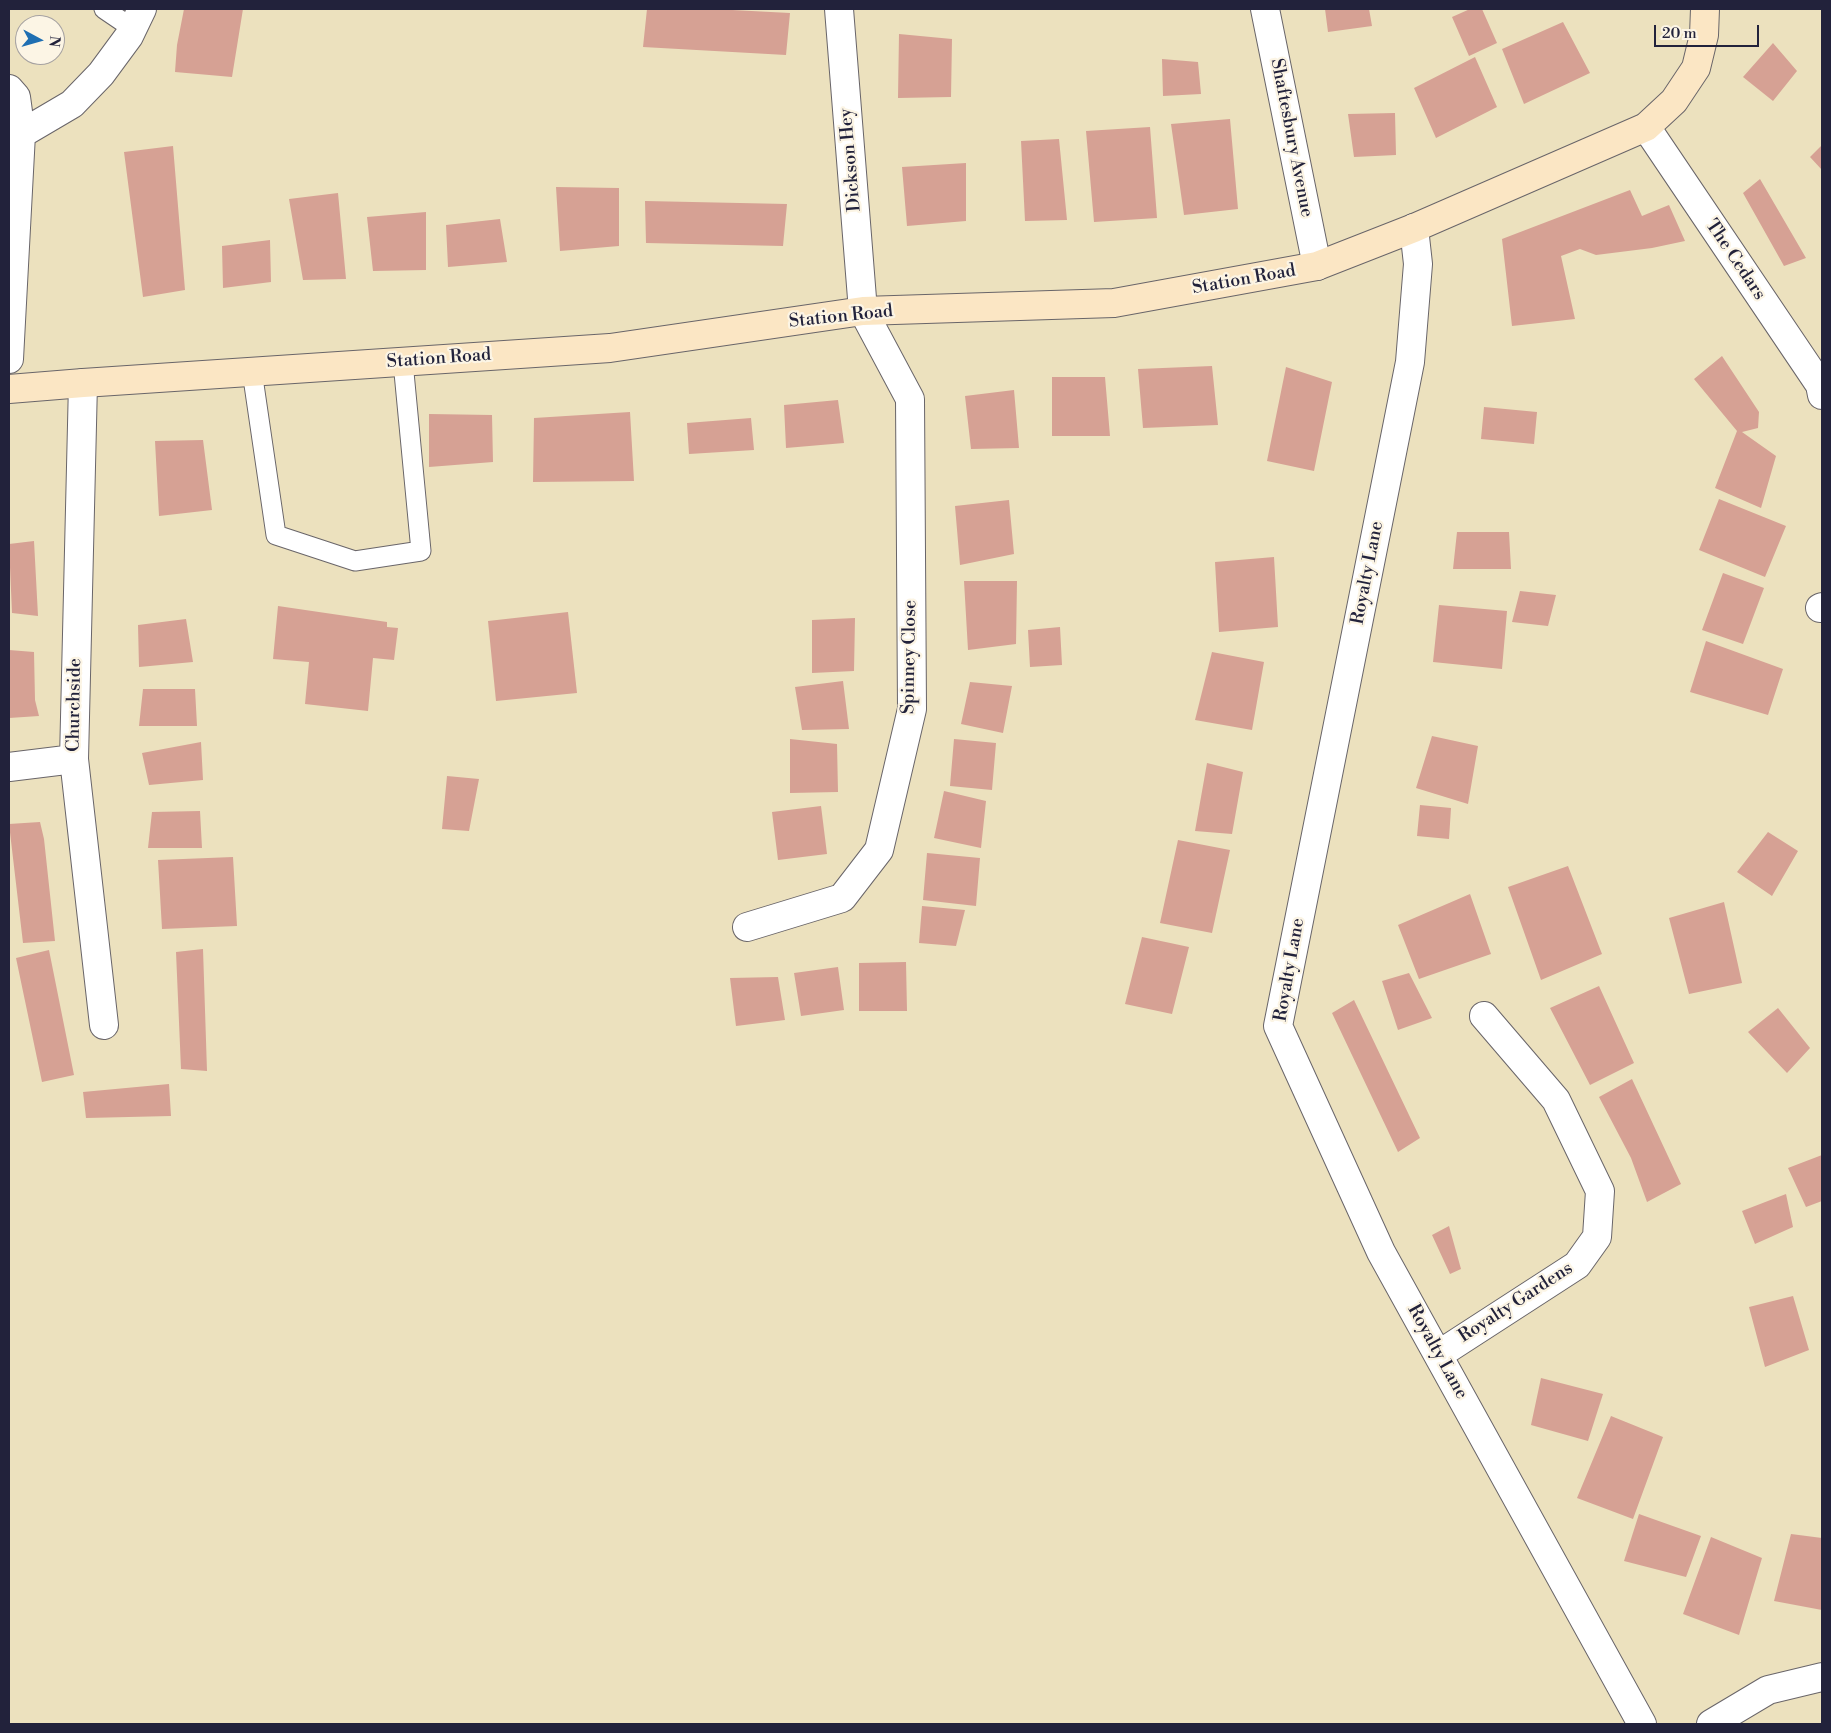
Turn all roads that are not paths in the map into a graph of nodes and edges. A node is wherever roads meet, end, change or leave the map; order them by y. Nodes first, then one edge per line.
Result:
1 (104, 9) edge
2 (839, 9) edge
3 (1266, 9) edge
4 (1705, 9) edge
5 (137, 19) edge
6 (9, 89) edge
7 (1646, 127) junction
8 (21, 134) junction
9 (1414, 228) junction
10 (1318, 266) junction
11 (863, 312) junction
12 (9, 359) edge
13 (403, 362) junction
14 (252, 371) junction
15 (83, 382) junction
16 (9, 389) edge
17 (1822, 395) edge
18 (74, 759) junction
19 (9, 767) edge
20 (747, 927) dead end
21 (1484, 1016) dead end
22 (104, 1025) dead end
23 (1438, 1355) junction
24 (1822, 1677) edge
25 (1642, 1724) edge
26 (1711, 1724) edge

1 - 5 lane
2 - 11 street, Dickson Hey
3 - 10 street, Shaftesbury Avenue
4 - 7 street, Station Road
5 - 8 street
6 - 8 street
7 - 9 street, Station Road
7 - 17 street, The Cedars
8 - 12 street
9 - 10 street, Station Road
9 - 23 street, Royalty Lane
10 - 11 street, Station Road
11 - 13 street, Station Road
11 - 20 street, Spinney Close
13 - 14 street, Station Road
13 - 14 lane
14 - 15 street, Station Road
15 - 16 street, Station Road
15 - 18 street, Churchside
18 - 19 street
18 - 22 street, Churchside
21 - 23 street, Royalty Gardens
23 - 25 street, Royalty Lane
24 - 26 street

